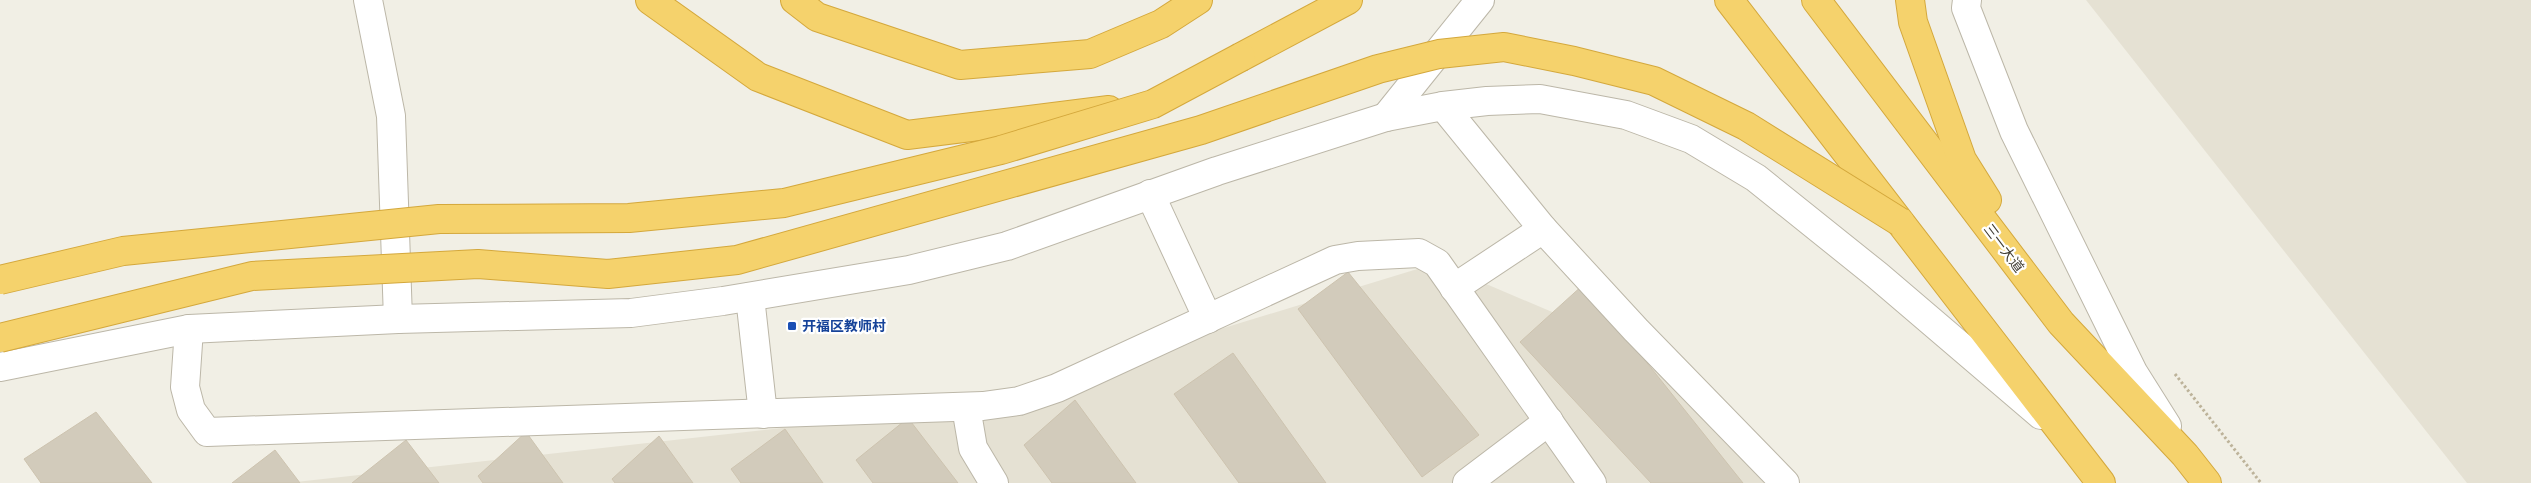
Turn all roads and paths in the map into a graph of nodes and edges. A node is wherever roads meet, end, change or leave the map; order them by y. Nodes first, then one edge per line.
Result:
1 (368, 0) edge
2 (650, 0) edge
3 (795, 0) edge
4 (1198, 0) edge
5 (1348, 0) edge
6 (1480, 0) edge
7 (1729, 0) edge
8 (1816, 0) edge
9 (1830, 0) edge
10 (1910, 0) edge
11 (1967, 0) edge
12 (1858, 56) junction
13 (1153, 104) junction
14 (1443, 106) junction
15 (1386, 117) junction
16 (1150, 194) junction
17 (1900, 222) junction
18 (1544, 229) junction
19 (0, 280) edge
20 (1454, 288) junction
21 (750, 297) junction
22 (398, 319) junction
23 (1208, 319) junction
24 (2061, 323) junction
25 (188, 329) junction
26 (0, 338) edge
27 (0, 367) edge
28 (2173, 371) dead end
29 (966, 407) junction
30 (763, 414) junction
31 (1548, 421) junction
32 (2065, 435) junction
33 (2185, 455) junction
34 (994, 483) edge
35 (1467, 483) edge
36 (1592, 483) edge
37 (1785, 483) edge
38 (2101, 483) edge
39 (2207, 483) edge
40 (2261, 483) edge

1 - 22 street
2 - 13 highway, bridge
3 - 4 highway
5 - 13 highway, bridge
6 - 15 street
7 - 17 highway
8 - 12 highway, 三一大道
9 - 12 highway
10 - 24 highway
11 - 33 street
12 - 24 highway, 三一大道
13 - 19 highway, bridge
14 - 15 street
14 - 18 street
14 - 32 street
15 - 16 street
16 - 21 street
16 - 23 street
17 - 26 highway, bridge
17 - 32 highway
18 - 20 street
18 - 37 street
20 - 23 street
20 - 31 street
21 - 22 street
21 - 30 street
22 - 25 street
23 - 29 street
24 - 33 highway, 三一大道
25 - 27 street
25 - 30 street
28 - 40 path
29 - 30 street
29 - 34 street
31 - 35 street
31 - 36 street
32 - 38 highway
33 - 39 highway, 三一大道

